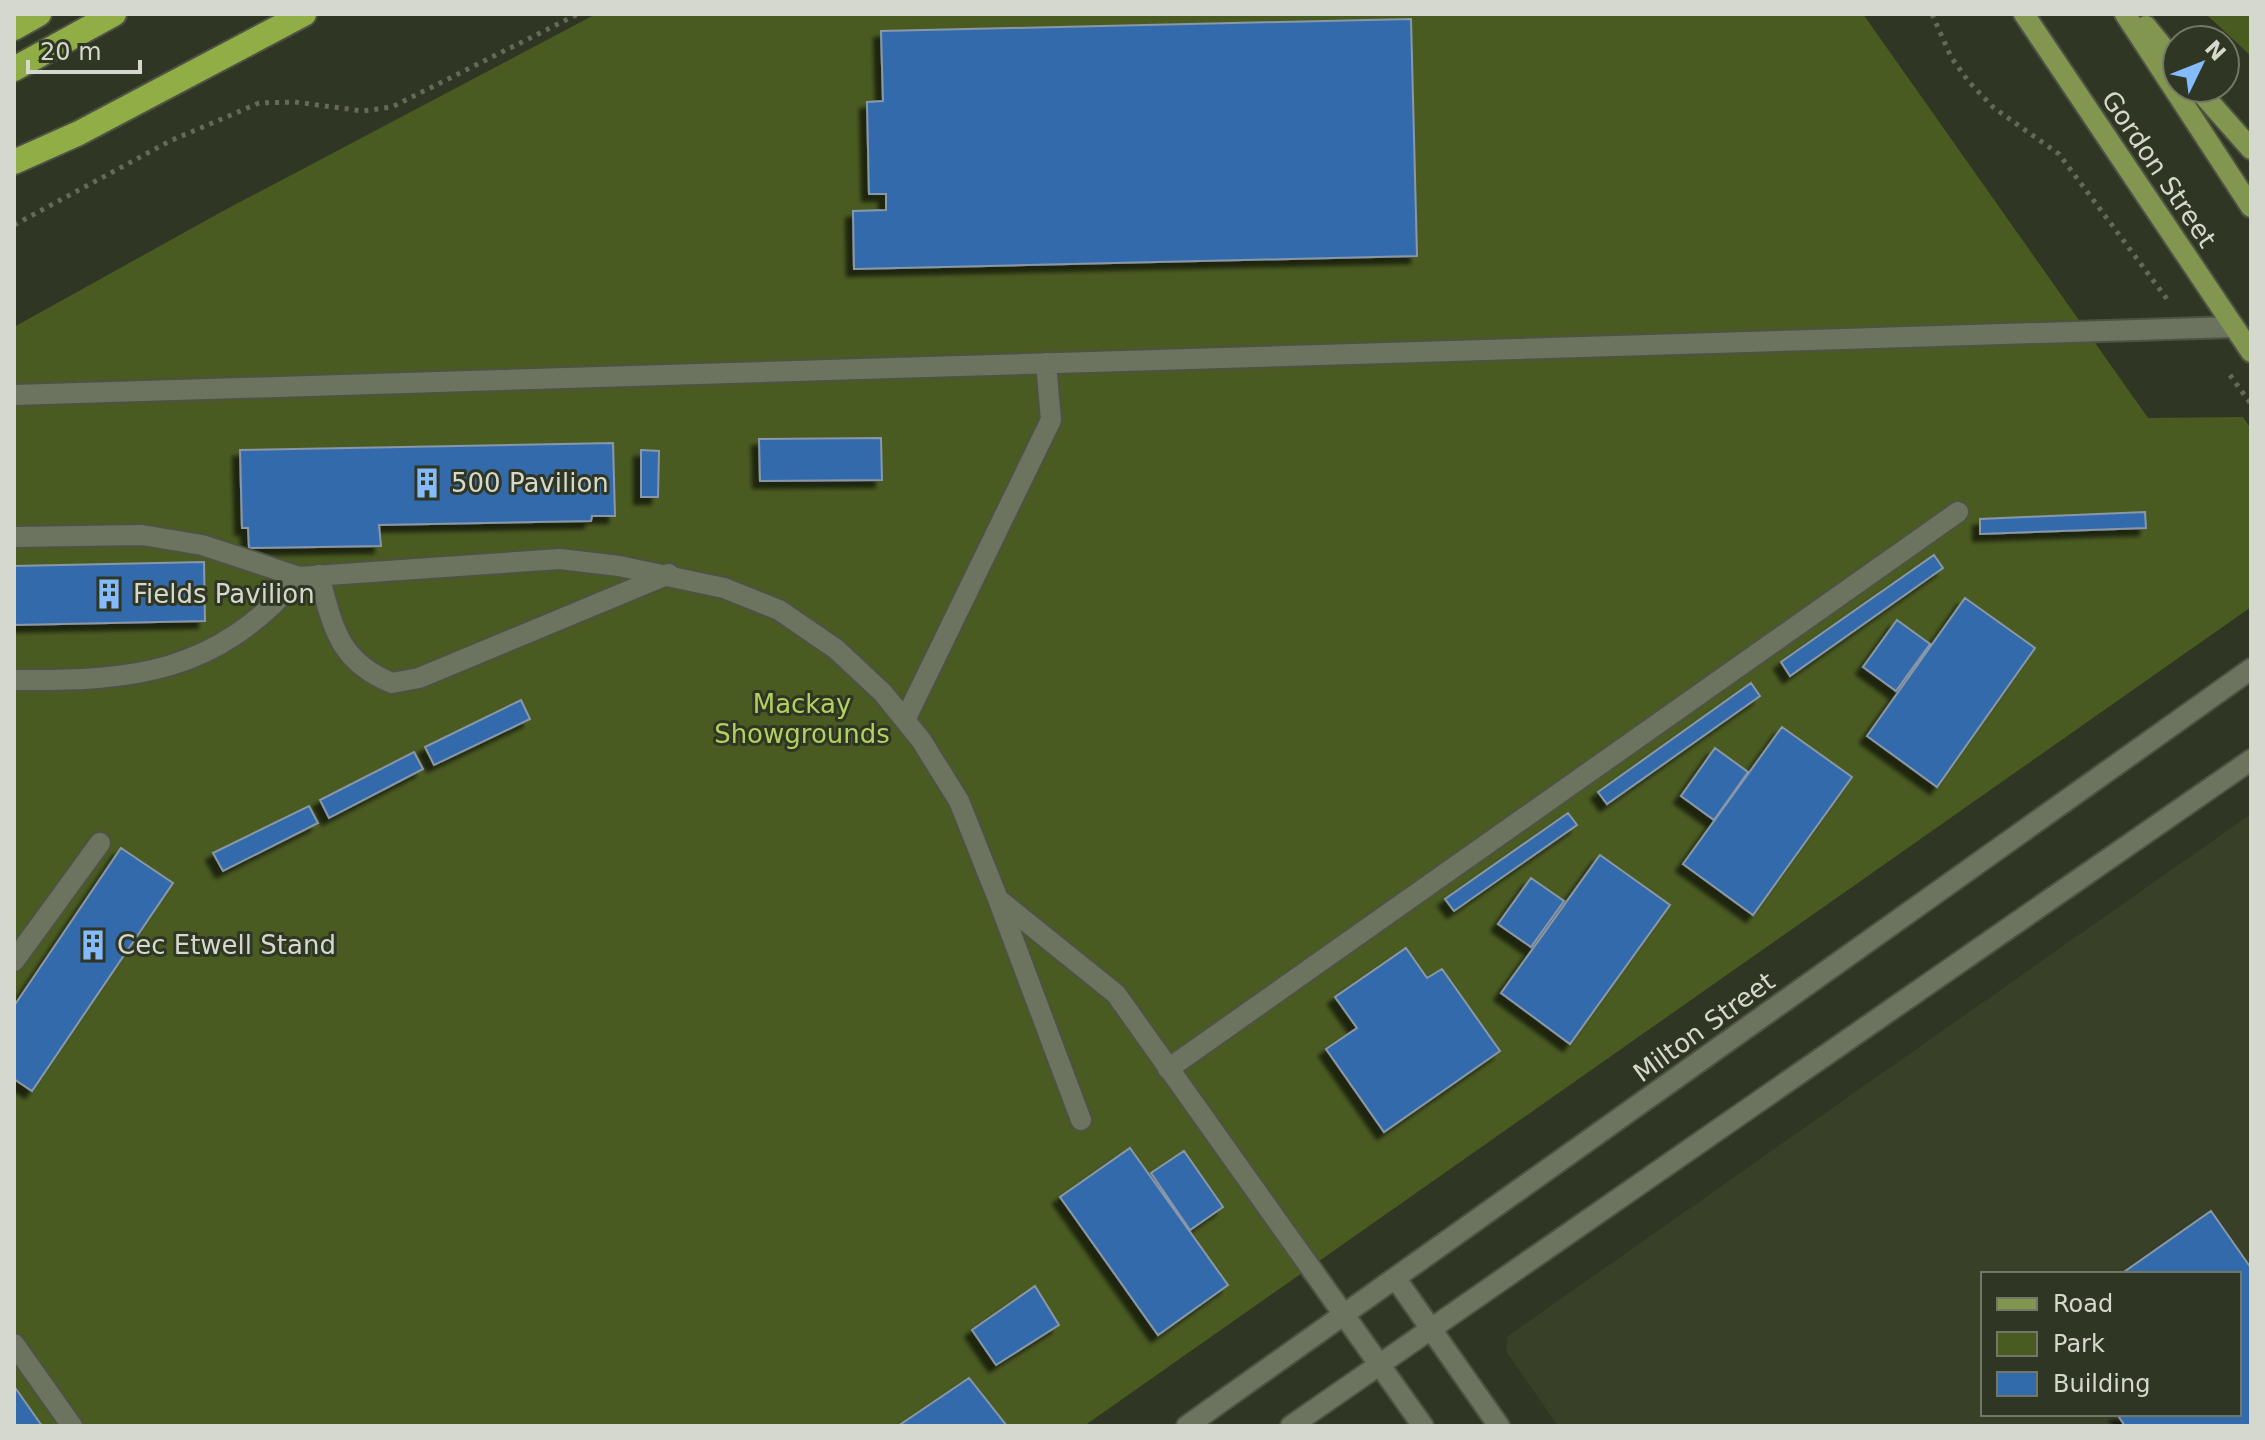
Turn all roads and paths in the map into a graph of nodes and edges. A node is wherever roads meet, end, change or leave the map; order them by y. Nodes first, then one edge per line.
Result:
1 (39, 14) edge
2 (114, 14) edge
3 (304, 14) edge
4 (578, 14) edge
5 (1932, 14) edge
6 (2024, 14) edge
7 (2125, 14) edge
8 (2135, 14) edge
9 (14, 28) edge
10 (2161, 45) edge
11 (14, 69) edge
12 (2211, 104) edge
13 (2251, 149) edge
14 (14, 162) edge
15 (2251, 207) edge
16 (14, 225) edge
17 (2233, 327) junction
18 (2192, 328) junction
19 (2251, 352) edge
20 (1046, 363) junction
21 (2225, 368) dead end
22 (14, 395) edge
23 (2251, 404) edge
24 (1958, 512) dead end
25 (14, 537) edge
26 (670, 574) junction
27 (309, 576) junction
28 (2251, 669) edge
29 (14, 680) edge
30 (905, 720) junction
31 (2251, 760) edge
32 (100, 843) dead end
33 (998, 899) junction
34 (14, 961) edge
35 (1168, 1069) junction
36 (1081, 1120) dead end
37 (1396, 1279) junction
38 (1344, 1316) junction
39 (1431, 1329) junction
40 (14, 1344) edge
41 (1379, 1365) junction
42 (72, 1426) edge
43 (1187, 1426) edge
44 (1291, 1426) edge
45 (1423, 1426) edge
46 (1499, 1426) edge

1 - 9 highway
2 - 11 highway
3 - 14 highway
4 - 16 path
5 - 18 path
6 - 17 main road, Gordon Street
7 - 15 main road
8 - 10 main road
12 - 13 main road
17 - 18 street
17 - 19 main road, Gordon Street
18 - 20 street
20 - 22 street
20 - 30 street
21 - 23 path
24 - 35 street
25 - 27 street
26 - 27 street
26 - 27 street
26 - 30 street
27 - 29 street
28 - 37 street, Milton Street
30 - 33 street
31 - 39 street
32 - 34 street
33 - 35 street
33 - 36 street
35 - 38 street
37 - 38 street, Milton Street
37 - 39 street
38 - 41 street
38 - 43 street, Milton Street
39 - 41 street
39 - 46 street
40 - 42 street
41 - 44 street
41 - 45 street

